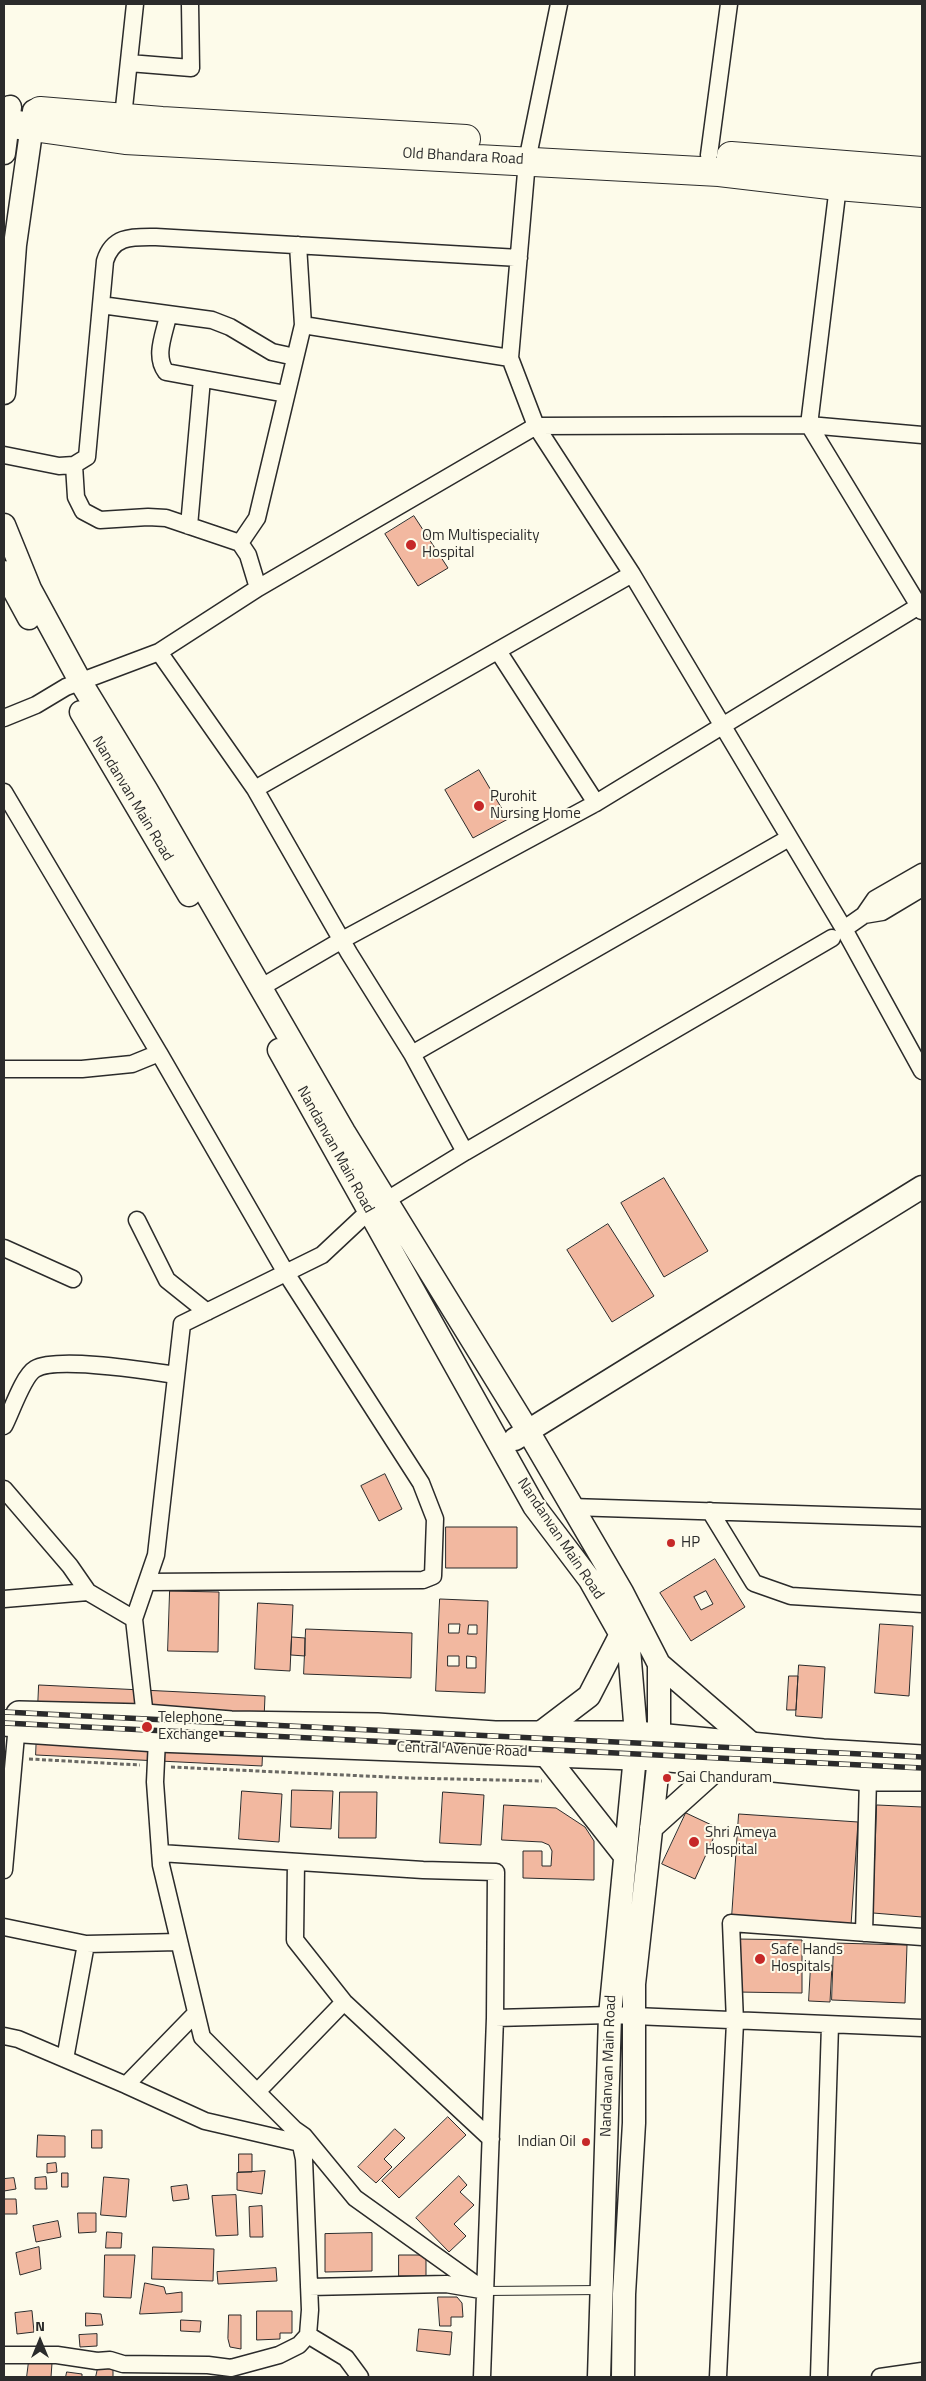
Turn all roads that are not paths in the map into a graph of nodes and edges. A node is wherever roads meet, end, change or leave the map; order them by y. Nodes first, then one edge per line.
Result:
1 (135, 4) edge
2 (190, 4) edge
3 (558, 4) edge
4 (729, 4) edge
5 (129, 63) junction
6 (15, 116) edge
7 (124, 117) junction
8 (529, 152) junction
9 (4, 153) edge
10 (709, 155) junction
11 (922, 171) edge
12 (886, 179) junction
13 (838, 186) junction
14 (922, 193) edge
15 (298, 245) junction
16 (519, 258) junction
17 (101, 305) junction
18 (168, 316) junction
19 (303, 325) junction
20 (295, 357) junction
21 (510, 358) junction
22 (202, 379) junction
23 (4, 393) edge
24 (286, 394) junction
25 (809, 425) junction
26 (536, 426) junction
27 (922, 435) edge
28 (4, 455) edge
29 (74, 465) junction
30 (4, 525) edge
31 (189, 526) junction
32 (240, 544) junction
33 (4, 572) edge
34 (632, 574) junction
35 (258, 588) junction
36 (921, 607) edge
37 (498, 651) junction
38 (159, 652) junction
39 (73, 684) junction
40 (4, 718) edge
41 (722, 726) junction
42 (255, 789) junction
43 (4, 792) edge
44 (596, 803) junction
45 (789, 838) junction
46 (922, 872) edge
47 (922, 888) edge
48 (864, 915) junction
49 (838, 934) junction
50 (342, 940) junction
51 (260, 988) junction
52 (159, 1053) junction
53 (412, 1054) junction
54 (4, 1069) edge
55 (922, 1071) edge
56 (465, 1152) junction
57 (922, 1186) edge
58 (378, 1206) junction
59 (137, 1220) dead end
60 (4, 1248) edge
61 (286, 1273) junction
62 (73, 1280) dead end
63 (207, 1312) junction
64 (176, 1375) junction
65 (4, 1426) edge
66 (528, 1431) junction
67 (502, 1447) junction
68 (4, 1489) edge
69 (571, 1507) junction
70 (710, 1511) junction
71 (922, 1518) edge
72 (147, 1582) junction
73 (88, 1592) junction
74 (4, 1599) edge
75 (922, 1604) edge
76 (134, 1619) junction
77 (621, 1634) junction
78 (658, 1664) junction
79 (145, 1717) junction
80 (12, 1723) edge
81 (157, 1739) junction
82 (541, 1743) junction
83 (753, 1745) junction
84 (647, 1746) junction
85 (922, 1758) edge
86 (722, 1764) junction
87 (868, 1778) junction
88 (922, 1778) edge
89 (651, 1828) junction
90 (160, 1854) junction
91 (625, 1856) junction
92 (296, 1862) junction
93 (4, 1870) edge
94 (4, 1927) edge
95 (864, 1933) junction
96 (922, 1937) edge
97 (179, 1942) junction
98 (86, 1944) junction
99 (344, 2002) junction
100 (196, 2013) junction
101 (610, 2015) junction
102 (634, 2017) junction
103 (495, 2018) junction
104 (735, 2022) junction
105 (830, 2025) junction
106 (922, 2028) edge
107 (4, 2036) edge
108 (65, 2059) junction
109 (126, 2084) junction
110 (257, 2092) junction
111 (297, 2136) junction
112 (491, 2139) junction
113 (309, 2287) junction
114 (602, 2290) junction
115 (485, 2291) junction
116 (308, 2336) junction
117 (4, 2355) edge
118 (185, 2371) edge
119 (922, 2372) edge
120 (360, 2377) edge
121 (482, 2377) edge
122 (598, 2377) edge
123 (623, 2377) edge
124 (718, 2377) edge
125 (819, 2377) edge
126 (880, 2377) edge

1 - 5 street
2 - 5 street
3 - 8 street
4 - 10 street
5 - 7 street
6 - 7 highway
6 - 8 highway, Old Bhandara Road
6 - 9 main road
6 - 23 main road
7 - 8 highway
8 - 10 highway
8 - 13 highway, Old Bhandara Road
8 - 16 street
10 - 12 highway
11 - 12 highway
12 - 13 highway, Old Bhandara Road
12 - 14 highway, Old Bhandara Road
13 - 25 street
15 - 16 street
15 - 17 street
15 - 19 street
16 - 21 street
17 - 18 street
17 - 29 street
18 - 20 street
18 - 22 street
19 - 20 street
19 - 21 street
20 - 24 street
21 - 26 street
22 - 24 street
22 - 31 street
24 - 32 street
25 - 26 street
25 - 27 street
25 - 36 street
26 - 34 street
26 - 35 street
28 - 29 street
29 - 31 street
30 - 39 main road
31 - 32 street
32 - 35 street
33 - 39 main road, Nandanvan Main Road
34 - 37 street
34 - 41 street
35 - 38 street
36 - 41 street
37 - 42 street
37 - 44 street
38 - 39 street
38 - 42 street
39 - 40 street
39 - 51 main road
39 - 58 main road, Nandanvan Main Road
41 - 44 street
41 - 45 street
42 - 50 street
43 - 52 street
44 - 50 street
45 - 49 street
45 - 53 street
46 - 48 street
47 - 48 street
48 - 49 street
49 - 55 street
49 - 56 street
50 - 51 street
50 - 53 street
51 - 58 main road
52 - 54 street
52 - 61 street
53 - 56 street
56 - 58 street
57 - 66 main road
58 - 61 street
58 - 66 main road
58 - 67 main road, Nandanvan Main Road
59 - 63 street
60 - 62 street
61 - 63 street
61 - 72 street
63 - 64 street
64 - 65 street
64 - 72 street
66 - 67 main road
66 - 69 main road
67 - 77 main road, Nandanvan Main Road
68 - 73 street
69 - 70 street
69 - 78 main road
70 - 71 street
70 - 75 street
72 - 76 street
73 - 74 street
73 - 76 street
76 - 79 street
77 - 82 main road
77 - 84 main road, Nandanvan Main Road
78 - 83 main road
78 - 84 main road
79 - 80 main road
79 - 81 street
79 - 82 main road
80 - 81 main road, Central Avenue Road
80 - 93 street
81 - 82 main road, Central Avenue Road
81 - 90 street
82 - 84 main road
82 - 91 main road
83 - 84 main road
83 - 85 main road
84 - 86 main road
84 - 89 main road
84 - 91 main road, Nandanvan Main Road
86 - 87 main road
86 - 89 main road
87 - 88 main road
87 - 95 street
89 - 102 main road
90 - 92 street
90 - 97 street
91 - 101 main road, Nandanvan Main Road
92 - 99 street
92 - 103 street
94 - 98 street
95 - 96 street
95 - 104 street
97 - 98 street
97 - 100 street
98 - 108 street
99 - 110 street
99 - 112 street
100 - 109 street
100 - 110 street
101 - 102 street
101 - 103 street
101 - 114 main road, Nandanvan Main Road
102 - 104 street
102 - 123 main road
103 - 112 street
104 - 105 street
104 - 124 street
105 - 106 street
105 - 125 street
107 - 108 street
108 - 109 street
109 - 111 street
110 - 111 street
111 - 113 street
111 - 115 street
112 - 115 street
113 - 115 street
113 - 116 street
114 - 115 lane
114 - 122 main road, Nandanvan Main Road
115 - 121 street
116 - 118 street
116 - 120 street
117 - 118 street
119 - 126 street

